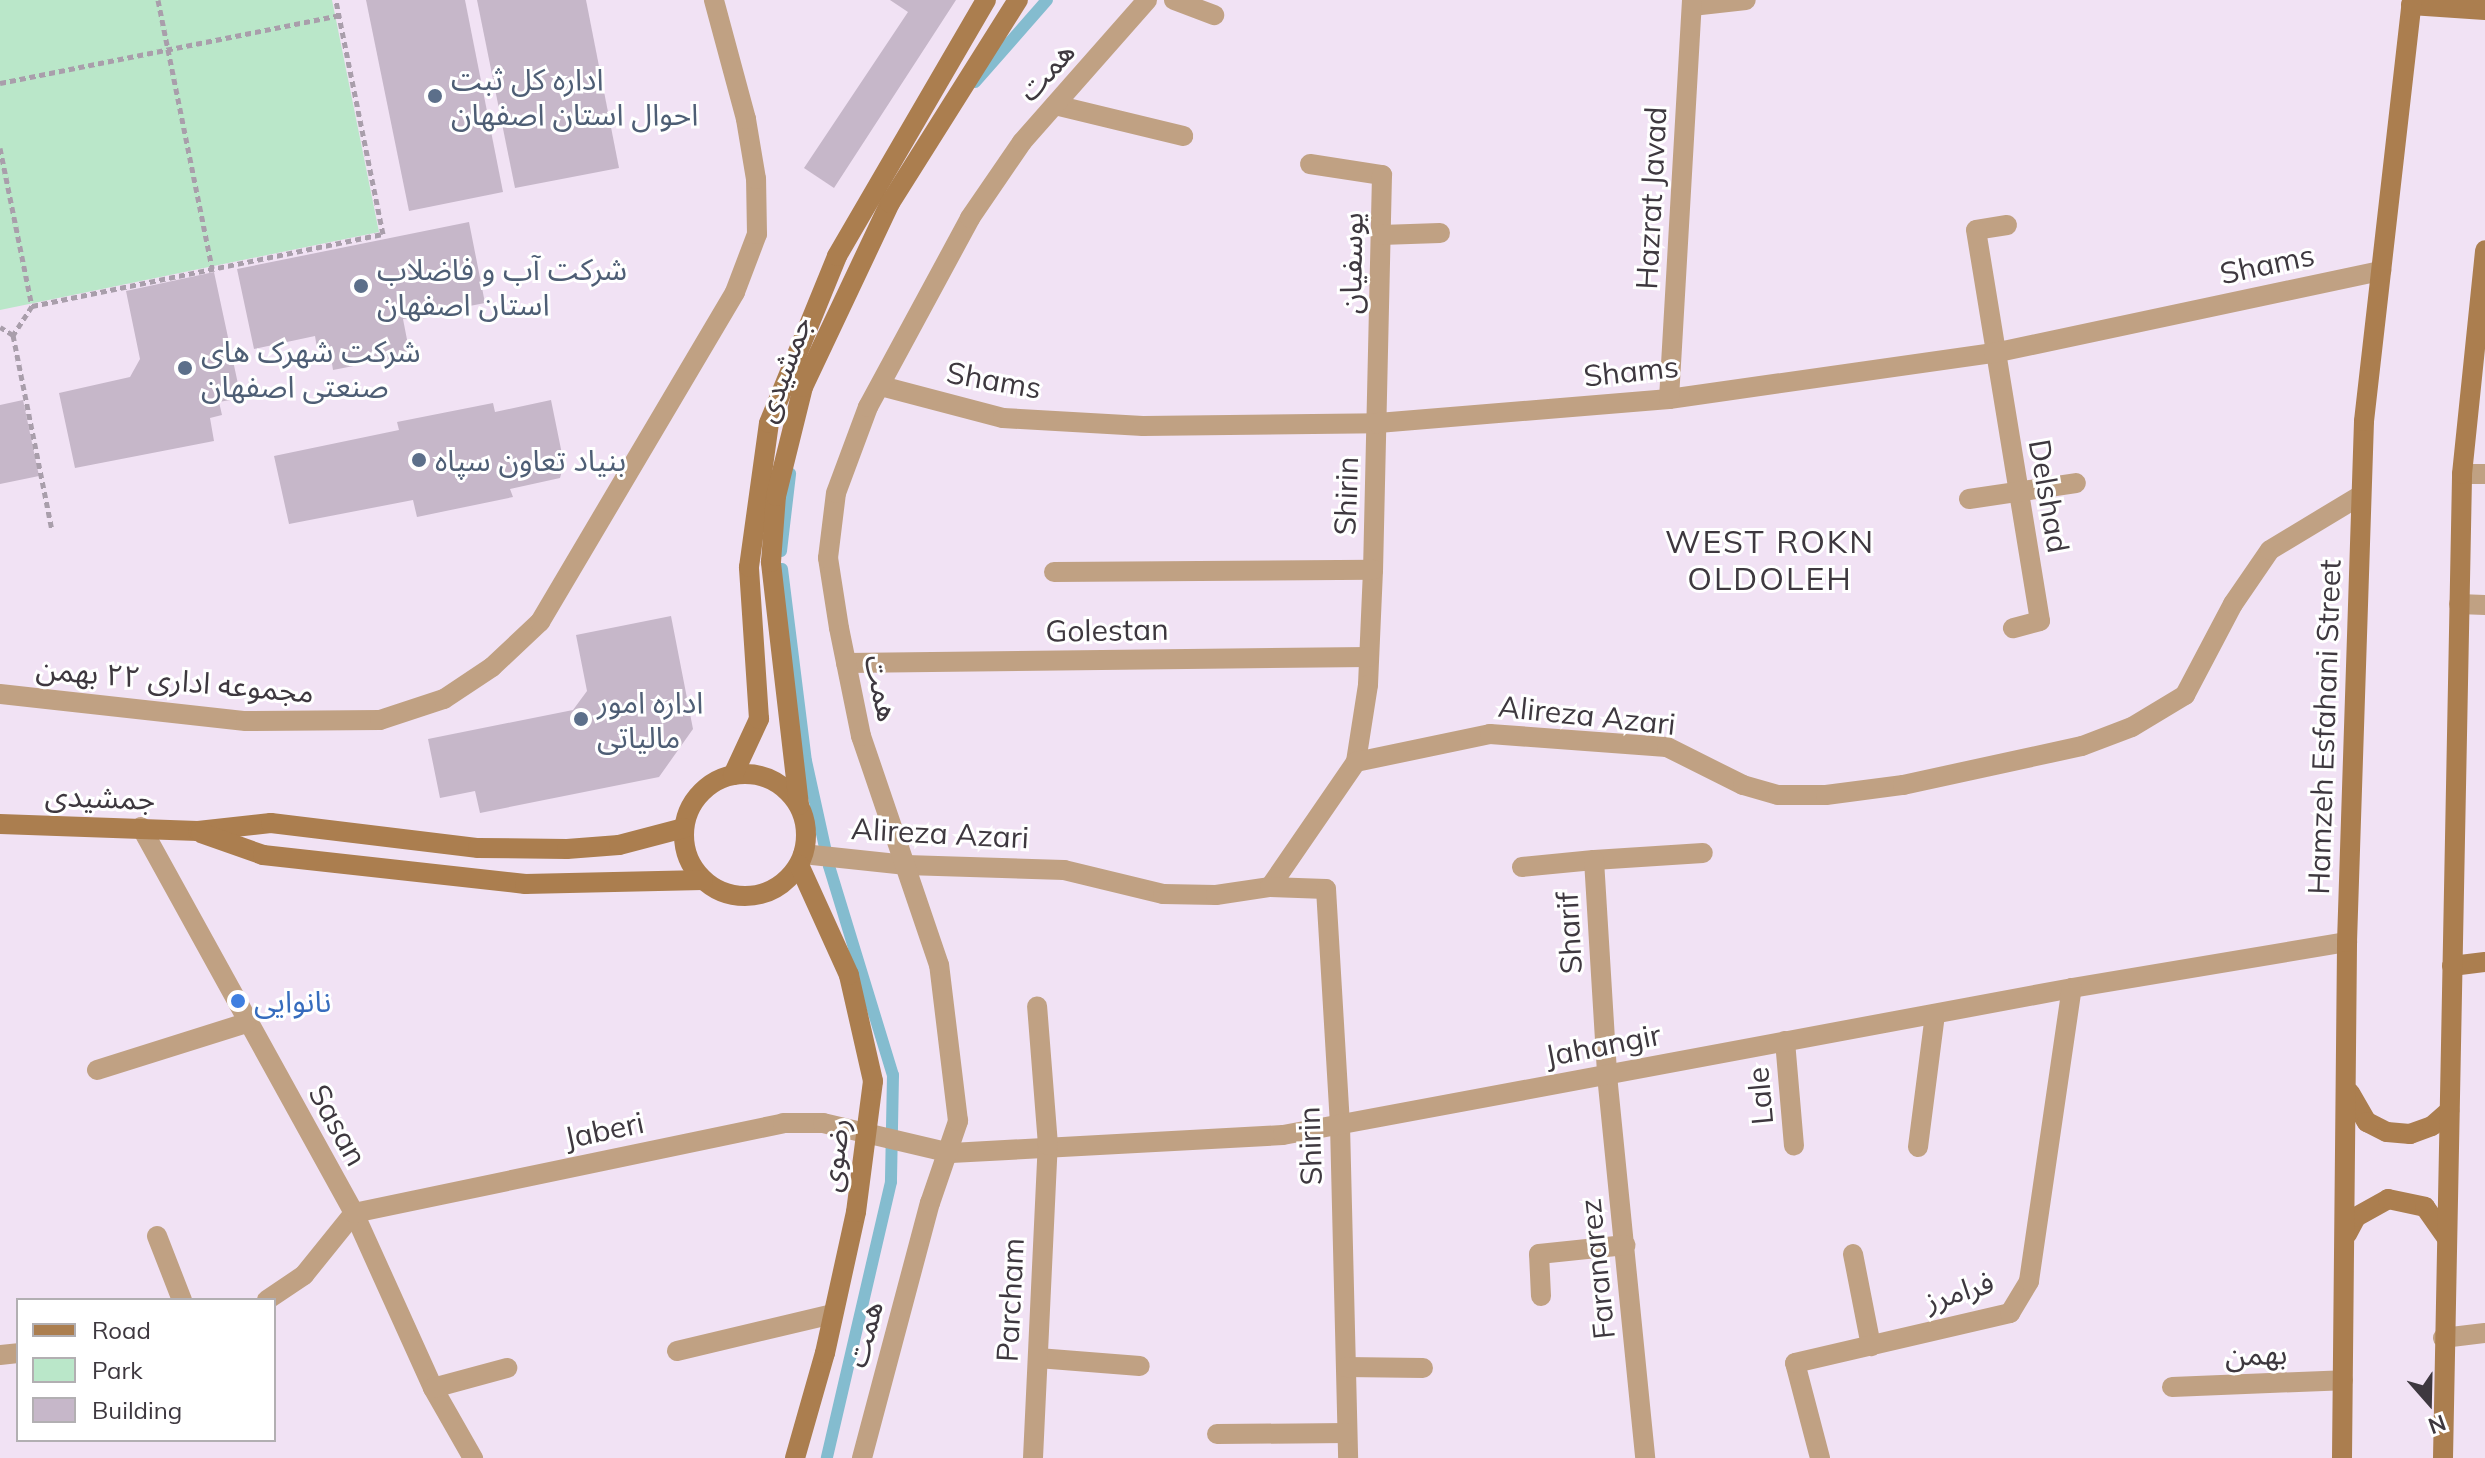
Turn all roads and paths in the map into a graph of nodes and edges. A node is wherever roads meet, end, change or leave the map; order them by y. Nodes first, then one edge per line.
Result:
1 (158, 0) edge
2 (336, 0) edge
3 (714, 0) edge
4 (1018, 0) edge
5 (1147, 0) edge
6 (1174, 0) edge
7 (1746, 0) edge
8 (1692, 3) edge
9 (2411, 3) edge
10 (983, 4) edge
11 (2485, 10) edge
12 (339, 15) junction
13 (1214, 15) dead end
14 (1005, 21) junction
15 (167, 49) junction
16 (0, 83) edge
17 (1055, 105) junction
18 (1183, 136) dead end
19 (0, 148) edge
20 (1310, 164) dead end
21 (2007, 225) dead end
22 (1440, 233) dead end
23 (1381, 235) junction
24 (2485, 257) edge
25 (212, 269) junction
26 (2381, 271) junction
27 (32, 306) junction
28 (0, 327) edge
29 (13, 335) junction
30 (1994, 353) junction
31 (881, 386) junction
32 (1669, 399) junction
33 (1378, 423) junction
34 (2462, 474) junction
35 (2485, 474) edge
36 (2076, 483) dead end
37 (2018, 492) junction
38 (2361, 495) junction
39 (1969, 499) dead end
40 (52, 530) dead end
41 (1373, 570) junction
42 (1054, 572) dead end
43 (2459, 604) junction
44 (2485, 605) edge
45 (2013, 628) dead end
46 (1369, 657) junction
47 (846, 663) junction
48 (0, 694) edge
49 (1356, 762) junction
50 (733, 775) junction
51 (799, 805) junction
52 (0, 824) edge
53 (141, 827) junction
54 (684, 828) junction
55 (198, 831) junction
56 (421, 842) junction
57 (1703, 853) dead end
58 (801, 860) junction
59 (1594, 860) junction
60 (906, 865) junction
61 (1522, 867) dead end
62 (413, 872) junction
63 (703, 880) junction
64 (1270, 887) junction
65 (2347, 942) junction
66 (2485, 962) edge
67 (2452, 966) junction
68 (2072, 988) junction
69 (1037, 1006) dead end
70 (1935, 1014) junction
71 (246, 1023) junction
72 (1785, 1041) junction
73 (97, 1070) dead end
74 (1607, 1075) junction
75 (2347, 1081) junction
76 (2449, 1111) junction
77 (1340, 1125) junction
78 (867, 1132) junction
79 (1048, 1145) junction
80 (1794, 1146) dead end
81 (1918, 1147) dead end
82 (951, 1153) junction
83 (354, 1213) junction
84 (2347, 1234) junction
85 (157, 1236) dead end
86 (2447, 1238) junction
87 (1626, 1245) junction
88 (1853, 1254) dead end
89 (1541, 1296) dead end
90 (181, 1298) edge
91 (270, 1298) edge
92 (832, 1314) junction
93 (2485, 1333) edge
94 (2443, 1338) junction
95 (1871, 1346) junction
96 (677, 1351) dead end
97 (1038, 1358) junction
98 (1140, 1366) dead end
99 (1346, 1367) junction
100 (507, 1368) dead end
101 (1423, 1368) dead end
102 (2343, 1380) junction
103 (2172, 1387) dead end
104 (433, 1388) junction
105 (1347, 1433) junction
106 (1217, 1434) dead end
107 (473, 1458) edge
108 (795, 1458) edge
109 (862, 1458) edge
110 (1033, 1458) edge
111 (1348, 1458) edge
112 (1645, 1458) edge
113 (1820, 1458) edge
114 (2342, 1458) edge
115 (2443, 1458) edge

1 - 15 path
2 - 12 path
3 - 48 street, مجموعه اداری ۲۲ بهمن
4 - 14 street, جمشیدی
5 - 17 street, همت
6 - 13 street
7 - 8 street
8 - 32 street, Hazrat Javad
9 - 11 street
9 - 26 street, Hamzeh Esfahani Street
10 - 14 street
10 - 50 street, جمشیدی
12 - 15 path
12 - 25 path
14 - 51 street, جمشیدی
15 - 16 path
15 - 25 path
17 - 18 street
17 - 31 street, همت
19 - 27 path
20 - 23 street, یوسفیان
21 - 30 street, Delshad
22 - 23 street
23 - 33 street, یوسفیان
24 - 34 street
25 - 27 path
26 - 30 street, Shams
26 - 38 street, Hamzeh Esfahani Street
27 - 29 path
28 - 29 path
29 - 40 path
30 - 32 street, Shams
30 - 37 street, Delshad
31 - 33 street, Shams
31 - 47 street, همت
32 - 33 street, Shams
33 - 41 street, Shirin
34 - 35 street
34 - 43 street
36 - 37 street
37 - 39 street
37 - 45 street, Delshad
38 - 49 street, Alireza Azari
38 - 65 street, Hamzeh Esfahani Street
41 - 42 street, Shirin
41 - 46 street, Shirin
43 - 44 street
43 - 67 street
46 - 47 street, Golestan
46 - 49 street, Shirin
47 - 60 street, همت
49 - 64 street
50 - 51 street
50 - 54 street
51 - 58 street
52 - 53 street, جمشیدی
53 - 55 street, جمشیدی
53 - 71 street, Sasan
54 - 56 street
54 - 63 street
55 - 56 street
55 - 62 street
56 - 62 street
57 - 59 street
58 - 60 street, Alireza Azari
58 - 63 street
58 - 78 street, رضوی
59 - 61 street, Sharif
59 - 74 street, Sharif
60 - 64 street, Alireza Azari
60 - 82 street, همت
62 - 63 street
64 - 77 street, Shirin
65 - 68 street, Jahangir
65 - 75 street, Hamzeh Esfahani Street
66 - 67 street
67 - 76 street
68 - 70 street, Jahangir
68 - 95 street, فرامرز
69 - 79 street, Parcham
70 - 72 street, Jahangir
70 - 81 street
71 - 73 street
71 - 83 street, Sasan
72 - 74 street, Jahangir
72 - 80 street, Lale
74 - 77 street, Jahangir
74 - 87 street, Faranarez
75 - 76 street
75 - 84 street, Hamzeh Esfahani Street
76 - 86 street
77 - 79 street, Jahangir
77 - 99 street, Shirin
78 - 82 street, Jahangir
78 - 83 street, Jaberi
78 - 92 street, رضوی
79 - 82 street, Jahangir
79 - 97 street, Parcham
82 - 109 street, همت
83 - 91 street
83 - 104 street, Sasan
84 - 86 street
84 - 102 street, Hamzeh Esfahani Street
85 - 90 street
86 - 94 street
87 - 89 street
87 - 112 street, Faranarez
88 - 95 street
92 - 96 street
92 - 108 street, رضوی
93 - 94 street
94 - 115 street
95 - 113 street, فرامرز
97 - 98 street
97 - 110 street, Parcham
99 - 101 street
99 - 105 street, Shirin
100 - 104 street
102 - 103 street, بهمن
102 - 114 street, Hamzeh Esfahani Street
104 - 107 street, Sasan
105 - 106 street
105 - 111 street, Shirin

